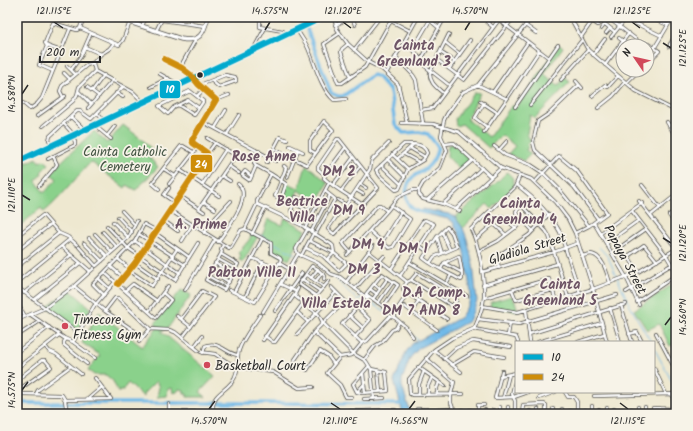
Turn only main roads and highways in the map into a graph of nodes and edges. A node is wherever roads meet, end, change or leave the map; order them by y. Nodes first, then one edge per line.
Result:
1 (114, 17) edge
2 (208, 17) edge
3 (120, 18) edge

1 - 3 main road
2 - 3 main road

